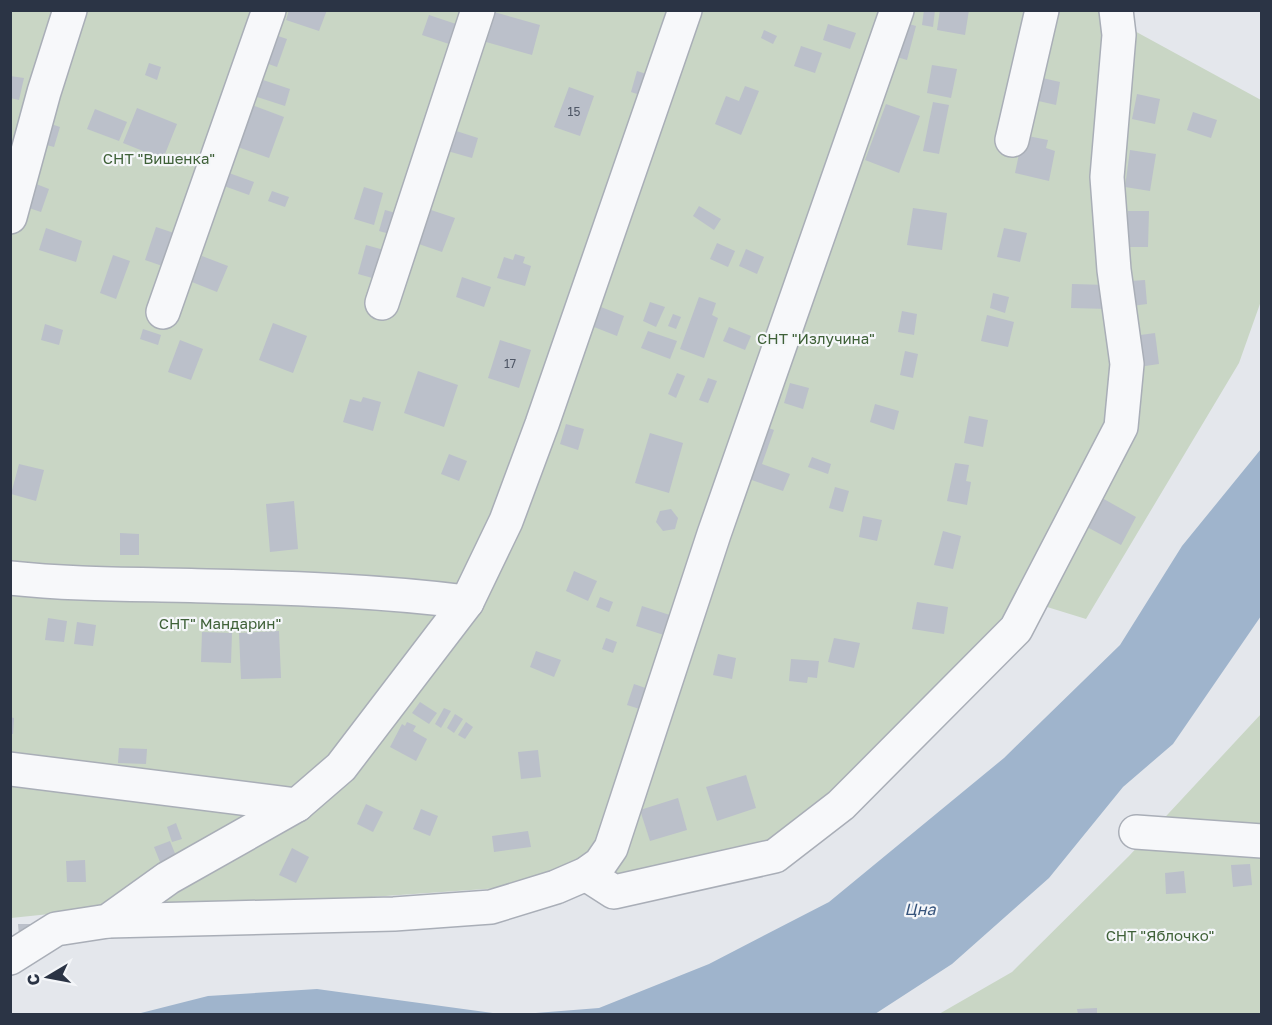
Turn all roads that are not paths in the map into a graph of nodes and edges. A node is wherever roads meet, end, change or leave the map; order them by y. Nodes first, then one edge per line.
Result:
1 (70, 10) edge
2 (269, 10) edge
3 (478, 10) edge
4 (686, 10) edge
5 (897, 10) edge
6 (1042, 10) edge
7 (1116, 10) edge
8 (1012, 140) dead end
9 (10, 217) edge
10 (382, 303) dead end
11 (163, 312) dead end
12 (10, 578) edge
13 (467, 602) junction
14 (10, 769) edge
15 (297, 805) junction
16 (1136, 832) dead end
17 (1262, 841) edge
18 (586, 874) junction
19 (108, 921) junction
20 (10, 958) edge

1 - 9 street
2 - 11 street
3 - 10 street
4 - 13 street
5 - 18 street
6 - 8 street
7 - 18 street
12 - 13 street
13 - 15 street
14 - 15 street
15 - 19 street
16 - 17 street
18 - 19 street
19 - 20 street

